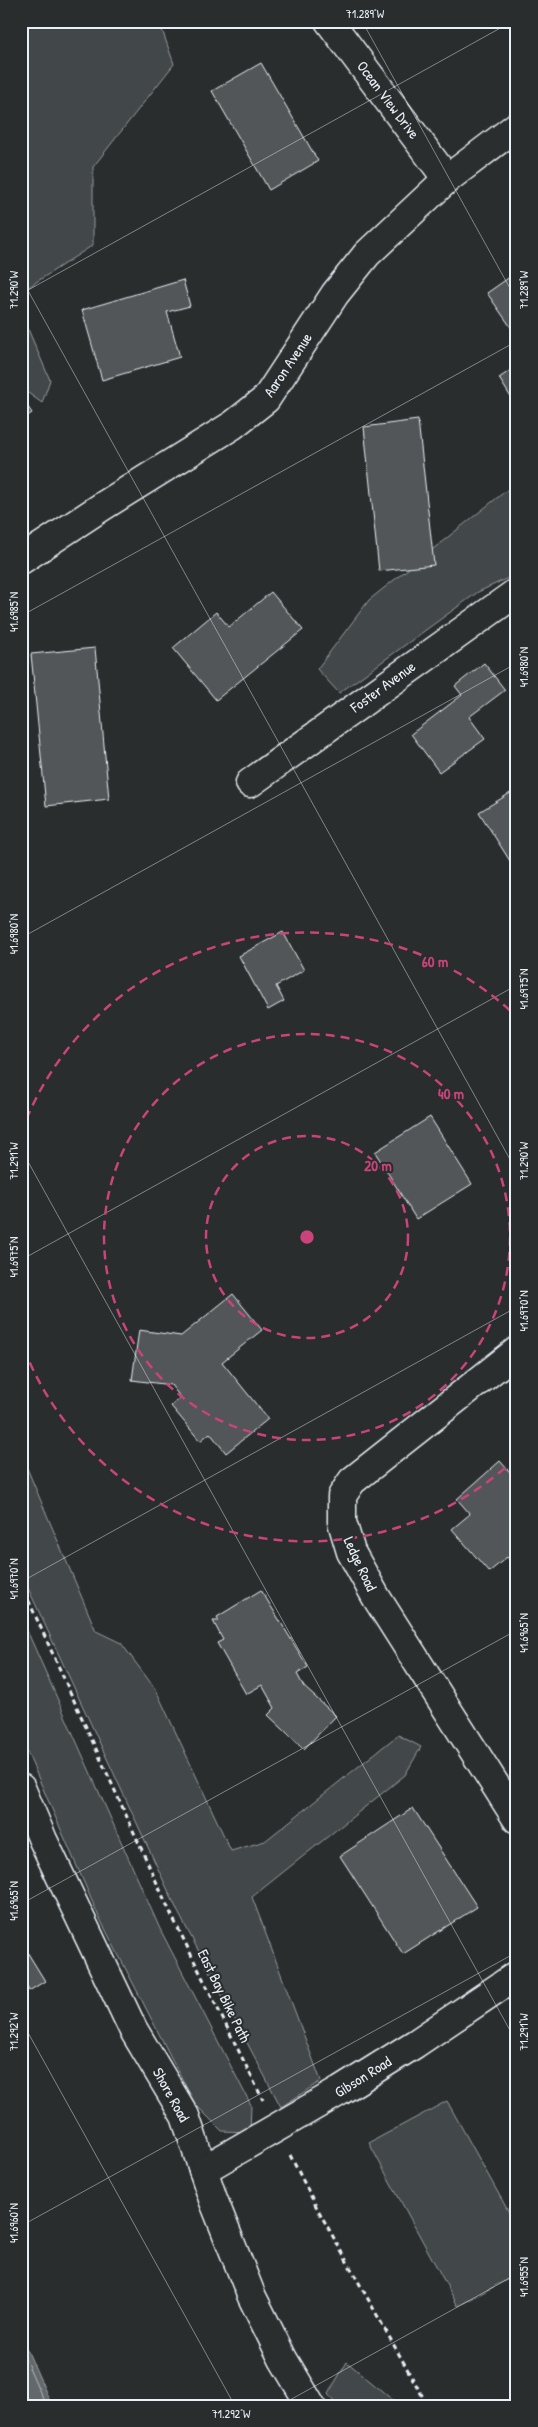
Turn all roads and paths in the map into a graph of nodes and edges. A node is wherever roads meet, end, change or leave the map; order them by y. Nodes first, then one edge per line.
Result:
1 (329, 21) edge
2 (517, 126) edge
3 (447, 179) junction
4 (21, 560) edge
5 (517, 592) edge
6 (250, 783) dead end
7 (517, 1350) edge
8 (21, 1584) edge
9 (21, 1788) edge
10 (517, 1819) edge
11 (517, 1975) edge
12 (277, 2127) junction
13 (204, 2170) junction
14 (311, 2406) edge
15 (428, 2406) edge

1 - 3 street, Ocean View Drive
2 - 3 street, Aaron Avenue
3 - 4 street, Aaron Avenue
5 - 6 street, Foster Avenue
7 - 10 street, Ledge Road
8 - 12 path, East Bay Bike Path
9 - 13 street, Shore Road
11 - 12 street, Gibson Road
12 - 13 street, Gibson Road
12 - 15 path, East Bay Bike Path
13 - 14 street, Shore Road

